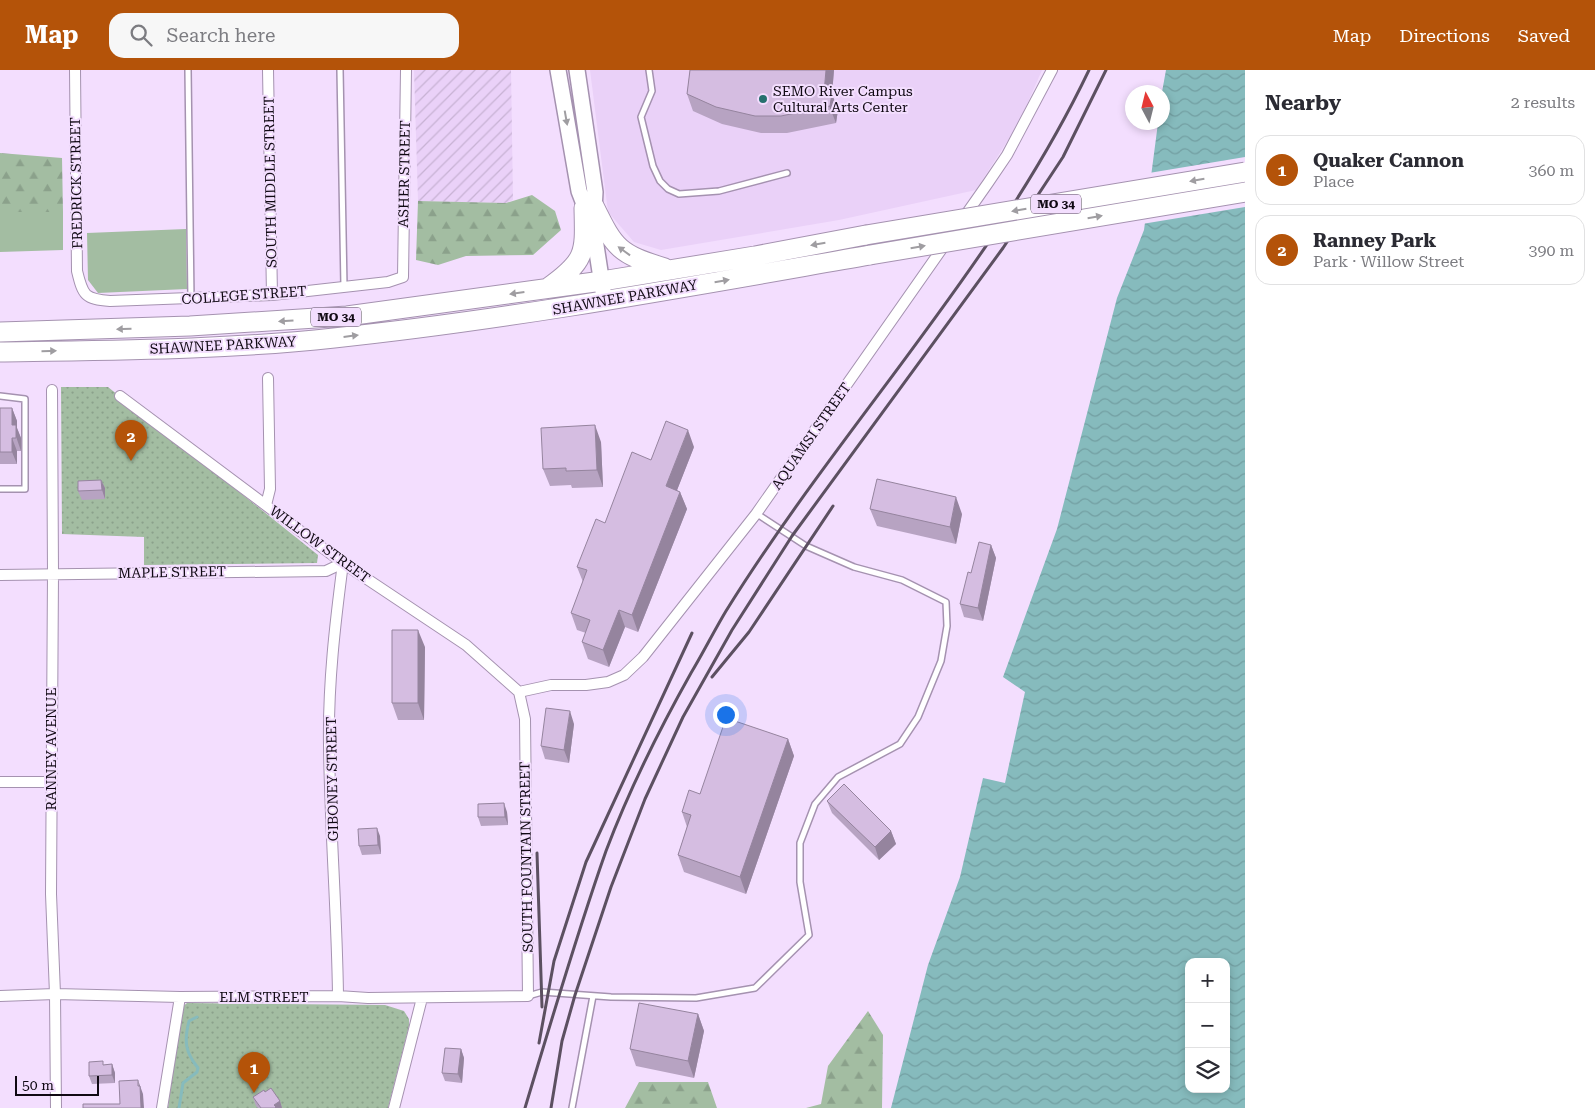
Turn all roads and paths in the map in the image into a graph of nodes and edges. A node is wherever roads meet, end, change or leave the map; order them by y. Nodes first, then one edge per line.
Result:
1 (76, 70) edge
2 (188, 70) edge
3 (268, 70) edge
4 (340, 70) edge
5 (406, 70) edge
6 (558, 70) edge
7 (577, 70) edge
8 (649, 70) edge
9 (1052, 70) edge
10 (1245, 172) edge
11 (787, 173) dead end
12 (1245, 192) edge
13 (589, 207) junction
14 (669, 270) junction
15 (403, 277) joint
16 (602, 281) junction
17 (344, 287) junction
18 (546, 289) junction
19 (84, 294) joint
20 (272, 295) junction
21 (191, 299) junction
22 (605, 301) junction
23 (0, 332) edge
24 (0, 352) edge
25 (268, 378) dead end
26 (52, 390) dead end
27 (120, 396) dead end
28 (0, 397) edge
29 (0, 489) edge
30 (266, 505) junction
31 (756, 514) junction
32 (343, 564) junction
33 (53, 573) junction
34 (0, 575) edge
35 (519, 692) junction
36 (0, 782) edge
37 (51, 782) junction
38 (55, 994) junction
39 (0, 996) edge
40 (338, 996) junction
41 (528, 996) junction
42 (593, 996) junction
43 (180, 997) junction
44 (422, 998) junction
45 (56, 1108) edge
46 (162, 1108) edge
47 (394, 1108) edge
48 (572, 1108) edge

1 - 19 street, FREDRICK STREET
2 - 21 lane
3 - 20 street, SOUTH MIDDLE STREET
4 - 17 lane
5 - 15 street, ASHER STREET
6 -> 13 street
7 - 13 street
8 - 11 lane
9 - 31 street, AQUAMSI STREET
10 -> 14 highway, SHAWNEE PARKWAY / MO 34, bridge
22 -> 12 highway, SHAWNEE PARKWAY / MO 34, bridge
14 -> 13 highway
13 - 16 street
13 - 18 highway
14 - 16 highway, SHAWNEE PARKWAY / MO 34
15 - 17 street, COLLEGE STREET
16 - 18 highway, SHAWNEE PARKWAY / MO 34
16 - 22 street
17 - 20 street, COLLEGE STREET
18 -> 23 highway, SHAWNEE PARKWAY / MO 34
19 - 21 street, COLLEGE STREET
20 - 21 street, COLLEGE STREET
24 -> 22 highway, SHAWNEE PARKWAY / MO 34
25 - 30 street
26 - 33 street, RANNEY AVENUE
27 - 30 street, WILLOW STREET
28 - 29 lane
30 - 32 street, WILLOW STREET
31 - 35 street, AQUAMSI STREET
31 - 42 lane
32 - 33 street, MAPLE STREET
32 - 35 street, WILLOW STREET
32 - 40 street, GIBONEY STREET
33 - 34 street, MAPLE STREET
33 - 37 street, RANNEY AVENUE
35 - 41 street, SOUTH FOUNTAIN STREET
36 - 37 street
37 - 38 street, RANNEY AVENUE
38 - 39 street, ELM STREET
38 - 43 street, ELM STREET
38 - 45 street, RANNEY AVENUE
40 - 43 street, ELM STREET
40 - 44 street, ELM STREET
41 - 42 lane
41 - 44 street, ELM STREET
42 - 48 lane
43 - 46 street
44 - 47 street

